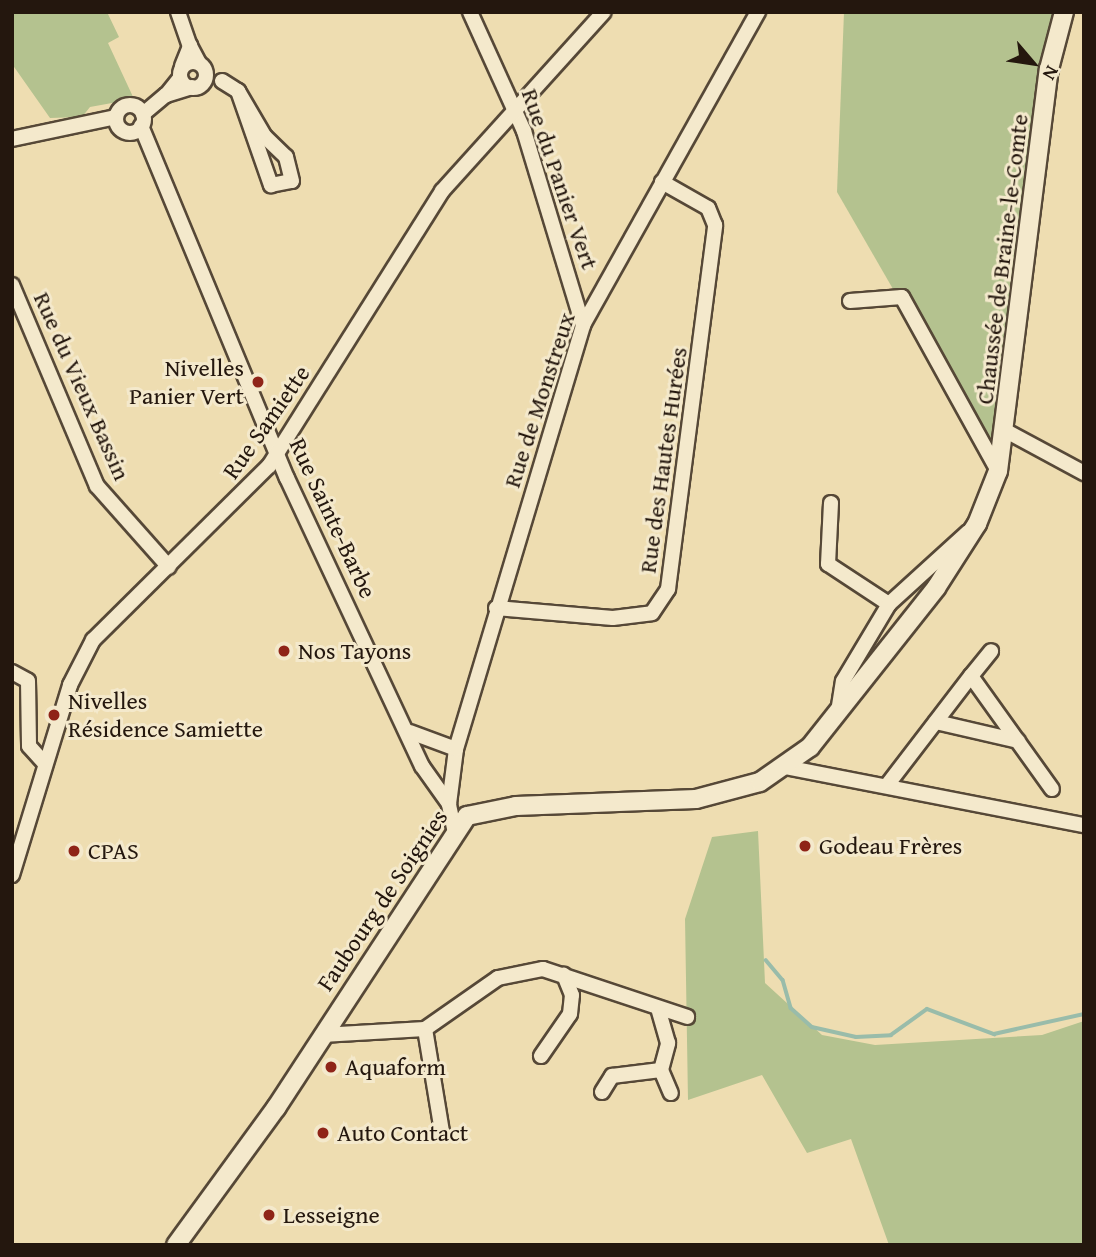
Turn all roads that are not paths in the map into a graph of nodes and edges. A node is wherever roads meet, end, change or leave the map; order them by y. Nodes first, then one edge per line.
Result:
1 (178, 12) edge
2 (470, 12) edge
3 (604, 12) edge
4 (758, 12) edge
5 (1064, 12) edge
6 (190, 47) junction
7 (181, 72) junction
8 (200, 76) junction
9 (239, 91) junction
10 (166, 95) junction
11 (514, 106) junction
12 (116, 117) junction
13 (142, 120) junction
14 (12, 139) edge
15 (662, 182) junction
16 (12, 285) edge
17 (849, 301) dead end
18 (583, 325) junction
19 (1006, 431) junction
20 (277, 453) junction
21 (998, 471) junction
22 (1084, 473) edge
23 (831, 503) dead end
24 (976, 524) junction
25 (169, 566) junction
26 (889, 604) junction
27 (496, 608) junction
28 (991, 651) dead end
29 (12, 672) edge
30 (971, 676) junction
31 (837, 715) junction
32 (936, 722) junction
33 (410, 732) junction
34 (1018, 741) junction
35 (456, 749) junction
36 (45, 764) junction
37 (785, 767) junction
38 (888, 784) junction
39 (1052, 789) dead end
40 (449, 804) junction
41 (1084, 825) edge
42 (455, 833) junction
43 (12, 875) edge
44 (564, 975) junction
45 (658, 1009) junction
46 (687, 1017) dead end
47 (425, 1029) junction
48 (322, 1035) junction
49 (541, 1056) dead end
50 (661, 1070) junction
51 (602, 1092) dead end
52 (671, 1093) dead end
53 (442, 1132) dead end
54 (176, 1245) edge

1 - 6 street
2 - 11 street, Rue du Panier Vert
3 - 11 street, Rue Samiette
4 - 15 street, Rue de Monstreux
5 - 19 street, Chaussée de Braine-le-Comte
6 - 7 street
6 - 8 street
7 - 8 street
7 - 8 street
7 - 10 street
8 - 9 street
8 - 10 street
9 - 9 street
10 - 13 street
11 - 18 street, Rue du Panier Vert
11 - 20 street, Rue Samiette
12 - 13 street
12 - 13 street
12 - 14 street
13 - 20 street, Rue Sainte-Barbe
15 - 18 street, Rue de Monstreux
15 - 27 street, Rue des Hautes Hurées
16 - 25 street, Rue du Vieux Bassin
17 - 21 street, Chaussée de Braine-le-Comte
18 - 27 street, Rue de Monstreux
19 - 21 street, Chaussée de Braine-le-Comte
19 - 22 street
20 - 25 street, Rue Samiette
20 - 33 street, Rue Sainte-Barbe
21 - 24 street, Chaussée de Braine-le-Comte
23 - 26 street
24 - 26 street, Chaussée de Braine-le-Comte
24 - 31 street, Chaussée de Braine-le-Comte
25 - 36 street, Rue Samiette
26 - 31 street, Chaussée de Braine-le-Comte
27 - 35 street, Rue de Monstreux
28 - 30 street
29 - 36 street
30 - 32 street
30 - 34 street
31 - 37 street, Chaussée de Braine-le-Comte
32 - 34 street
32 - 38 street
33 - 35 street
33 - 40 street, Rue Sainte-Barbe
34 - 39 street
35 - 40 street, Rue de Monstreux
36 - 43 street, Rue Samiette
37 - 38 street
37 - 42 street, Faubourg de Soignies
38 - 41 street
40 - 42 street, Rue de Monstreux
42 - 48 street, Faubourg de Soignies
44 - 45 street
44 - 47 street
44 - 49 street
45 - 46 street
45 - 50 street
47 - 48 street
47 - 53 street
48 - 54 street, Faubourg de Soignies
50 - 51 street
50 - 52 street

